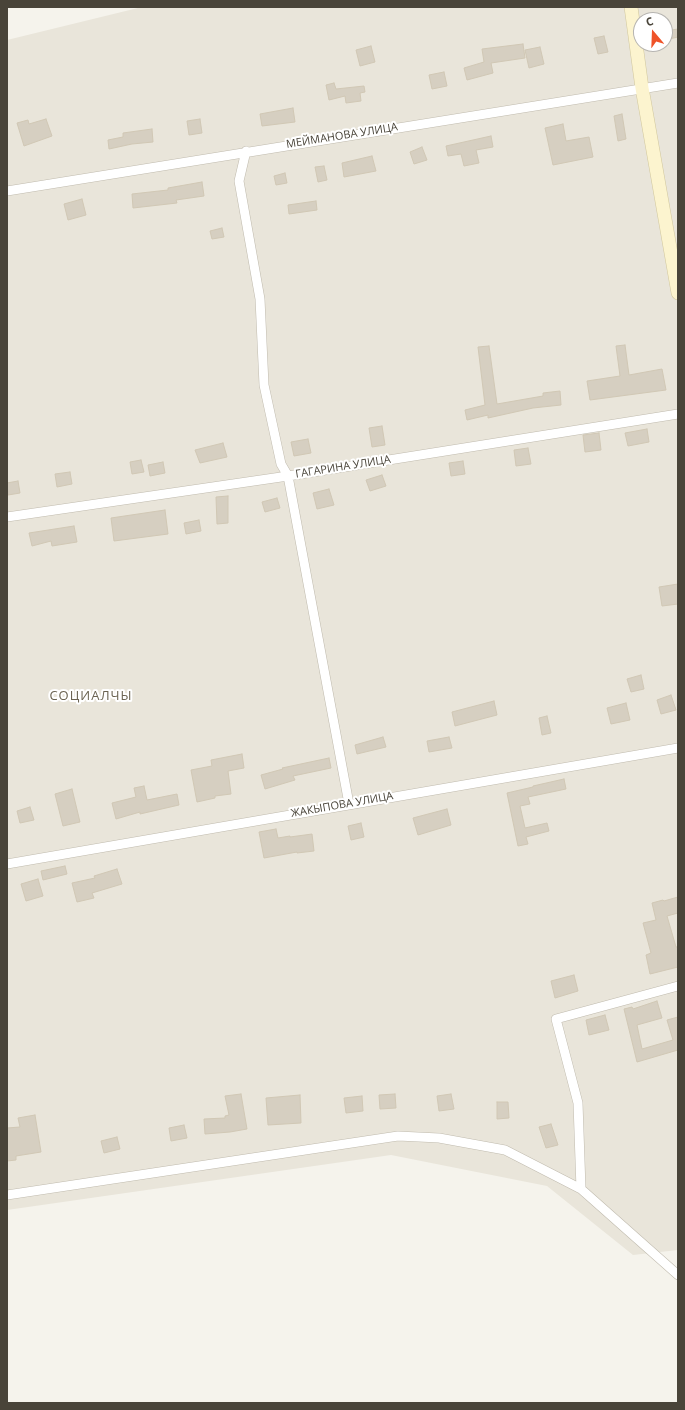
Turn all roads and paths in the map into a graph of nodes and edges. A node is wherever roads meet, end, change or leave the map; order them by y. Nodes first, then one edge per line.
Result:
1 (631, 7) edge
2 (678, 83) edge
3 (642, 88) junction
4 (246, 151) junction
5 (7, 191) edge
6 (678, 293) edge
7 (678, 414) edge
8 (288, 476) junction
9 (7, 517) edge
10 (678, 748) edge
11 (348, 804) junction
12 (7, 864) edge
13 (678, 986) edge
14 (581, 1189) junction
15 (7, 1195) edge
16 (678, 1275) edge

1 - 3 street
2 - 3 street, МЕЙМАНОВА УЛИЦА
3 - 4 street, МЕЙМАНОВА УЛИЦА
3 - 6 street
4 - 5 street, МЕЙМАНОВА УЛИЦА
4 - 8 street
7 - 8 street, ГАГАРИНА УЛИЦА
8 - 9 street, ГАГАРИНА УЛИЦА
8 - 11 street
10 - 11 street, ЖАКЫПОВА УЛИЦА
11 - 12 street, ЖАКЫПОВА УЛИЦА
13 - 14 street
14 - 15 street
14 - 16 street

